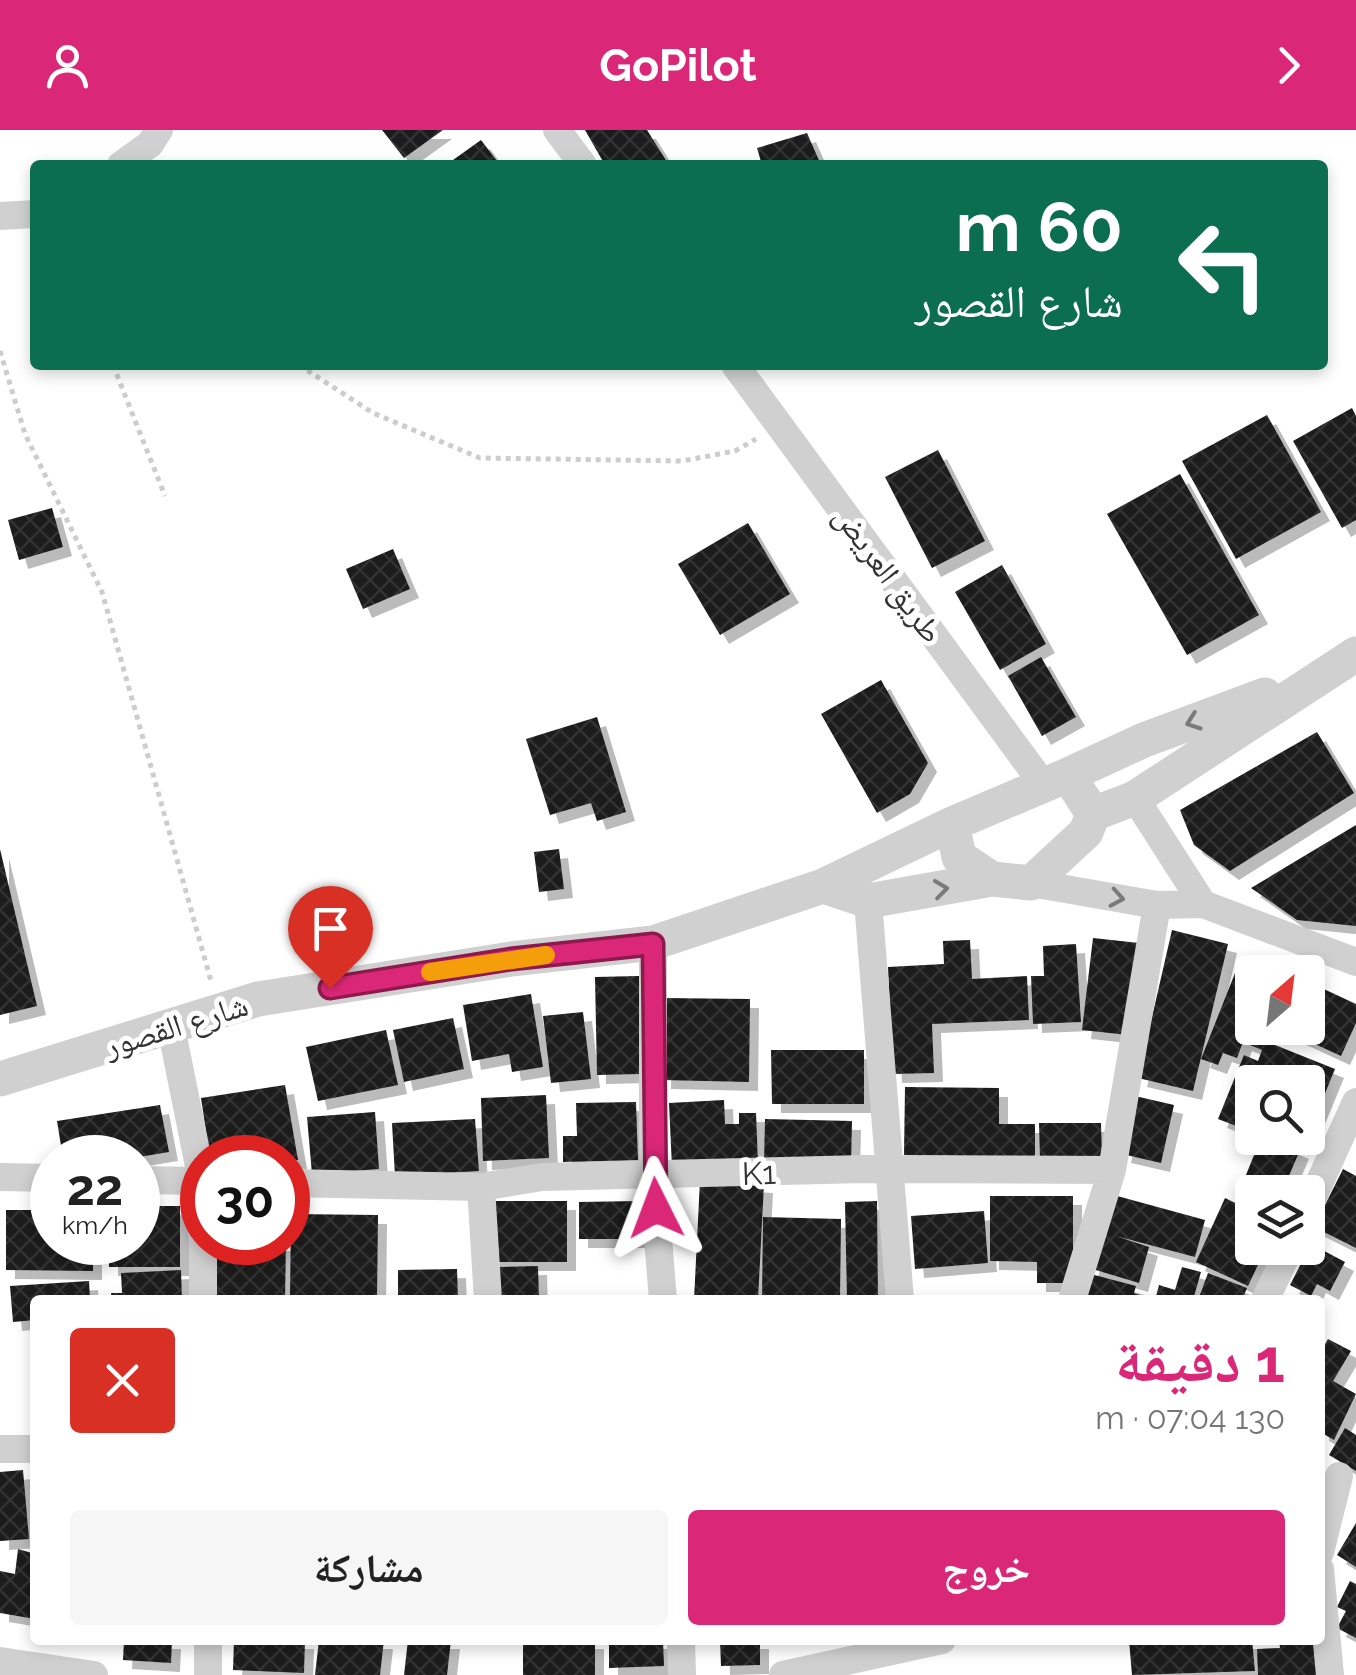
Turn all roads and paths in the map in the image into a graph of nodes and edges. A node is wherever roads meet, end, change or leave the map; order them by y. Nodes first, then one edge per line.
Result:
1 (159, 130) edge
2 (557, 130) edge
3 (128, 160) edge
4 (579, 160) edge
5 (30, 214) edge
6 (0, 216) edge
7 (0, 351) edge
8 (115, 370) edge
9 (308, 370) edge
10 (739, 370) edge
11 (781, 426) junction
12 (165, 496) dead end
13 (1356, 654) edge
14 (1318, 676) junction
15 (1056, 780) junction
16 (1135, 798) junction
17 (1093, 814) junction
18 (952, 824) junction
19 (992, 879) junction
20 (1032, 883) junction
21 (822, 886) junction
22 (868, 901) junction
23 (1203, 904) junction
24 (1157, 905) junction
25 (653, 944) junction
26 (1356, 962) edge
27 (219, 1010) junction
28 (171, 1027) junction
29 (0, 1079) edge
30 (1356, 1102) edge
31 (193, 1135) edge
32 (1112, 1170) junction
33 (888, 1173) junction
34 (1323, 1175) edge
35 (0, 1177) edge
36 (653, 1177) junction
37 (30, 1178) edge
38 (310, 1183) edge
39 (481, 1187) junction
40 (203, 1265) edge
41 (1282, 1265) edge
42 (203, 1295) edge
43 (488, 1295) edge
44 (663, 1295) edge
45 (900, 1295) edge
46 (1074, 1295) edge
47 (1268, 1295) edge
48 (0, 1449) edge
49 (30, 1449) edge
50 (1338, 1477) edge
51 (1325, 1531) edge
52 (1325, 1622) edge
53 (208, 1645) edge
54 (680, 1645) edge
55 (924, 1651) edge
56 (0, 1661) edge
57 (94, 1675) edge
58 (208, 1675) edge
59 (682, 1675) edge
60 (783, 1675) edge
61 (1330, 1675) edge

1 - 3 street
2 - 4 street
5 - 6 street
7 - 27 path
8 - 12 path
9 - 11 path
10 - 11 street, طريق العريض
11 - 15 street, طريق العريض
13 - 14 street
14 -> 15 street, شارع القصور
14 - 16 street
15 - 17 street
15 - 18 street, شارع القصور
16 - 17 street
16 - 23 street
17 - 20 street
18 - 19 street
18 - 21 street, شارع القصور
19 - 20 street
22 -> 19 street
20 -> 24 street
21 - 22 street
21 - 25 street, شارع القصور
22 - 33 street
23 - 24 street
23 - 26 street
24 - 32 street
25 - 27 street, شارع القصور
25 - 36 street
27 - 28 street, شارع القصور
28 - 29 street, شارع القصور
28 - 31 street
30 - 34 street
32 - 33 street, K1
32 - 46 street
33 - 36 street, K1
33 - 45 street
35 - 37 street
36 - 39 street, K1
36 - 44 street
38 - 39 street, K1
39 - 43 street
40 - 42 street
41 - 47 street
48 - 49 street
50 - 51 street
52 - 61 street
53 - 58 street
54 - 59 street
55 - 60 street
56 - 57 street

